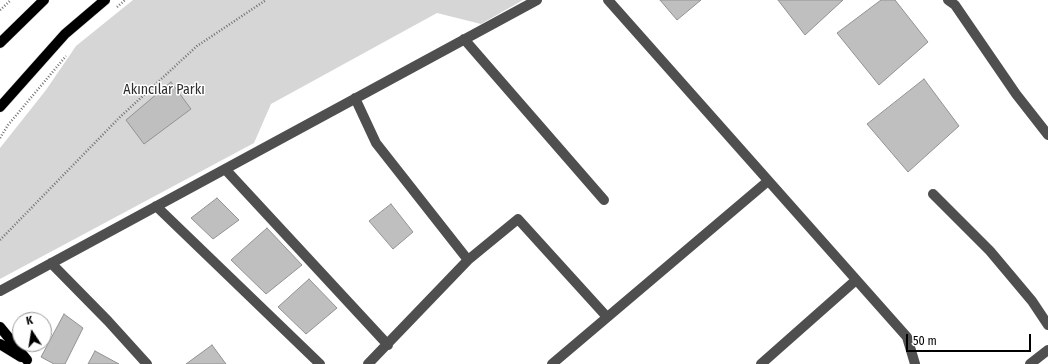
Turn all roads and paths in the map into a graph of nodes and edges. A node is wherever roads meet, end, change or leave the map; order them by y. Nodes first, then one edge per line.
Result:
1 (11, 0) edge
2 (44, 0) edge
3 (105, 0) edge
4 (125, 0) edge
5 (266, 0) edge
6 (537, 0) edge
7 (608, 0) edge
8 (948, 0) edge
9 (0, 10) edge
10 (113, 10) dead end
11 (464, 39) junction
12 (0, 43) edge
13 (69, 52) dead end
14 (355, 98) junction
15 (7, 99) junction
16 (0, 107) edge
17 (0, 113) edge
18 (1048, 135) edge
19 (0, 138) edge
20 (225, 169) junction
21 (768, 181) junction
22 (933, 194) dead end
23 (604, 200) dead end
24 (156, 206) junction
25 (0, 240) edge
26 (468, 260) junction
27 (51, 263) junction
28 (856, 280) junction
29 (0, 291) edge
30 (607, 317) junction
31 (1048, 325) edge
32 (0, 327) edge
33 (0, 344) edge
34 (388, 345) junction
35 (1048, 350) edge
36 (30, 362) edge
37 (147, 364) edge
38 (320, 364) edge
39 (368, 364) edge
40 (552, 364) edge
41 (761, 364) edge
42 (915, 364) edge
43 (1030, 364) edge

1 - 9 path
2 - 12 main road
3 - 15 main road
4 - 10 path
5 - 25 path
6 - 11 street
7 - 21 street
8 - 18 street
11 - 14 street
11 - 23 street
13 - 19 path
14 - 20 street
14 - 26 street
15 - 16 main road
15 - 17 main road
20 - 24 street
20 - 34 street
21 - 28 street
21 - 30 street
22 - 31 street
24 - 27 street
24 - 38 street
26 - 30 street
26 - 34 street
27 - 29 street
27 - 37 street
28 - 41 street
28 - 42 street
30 - 40 street
32 - 36 main road
33 - 36 main road
34 - 39 street
35 - 43 street

